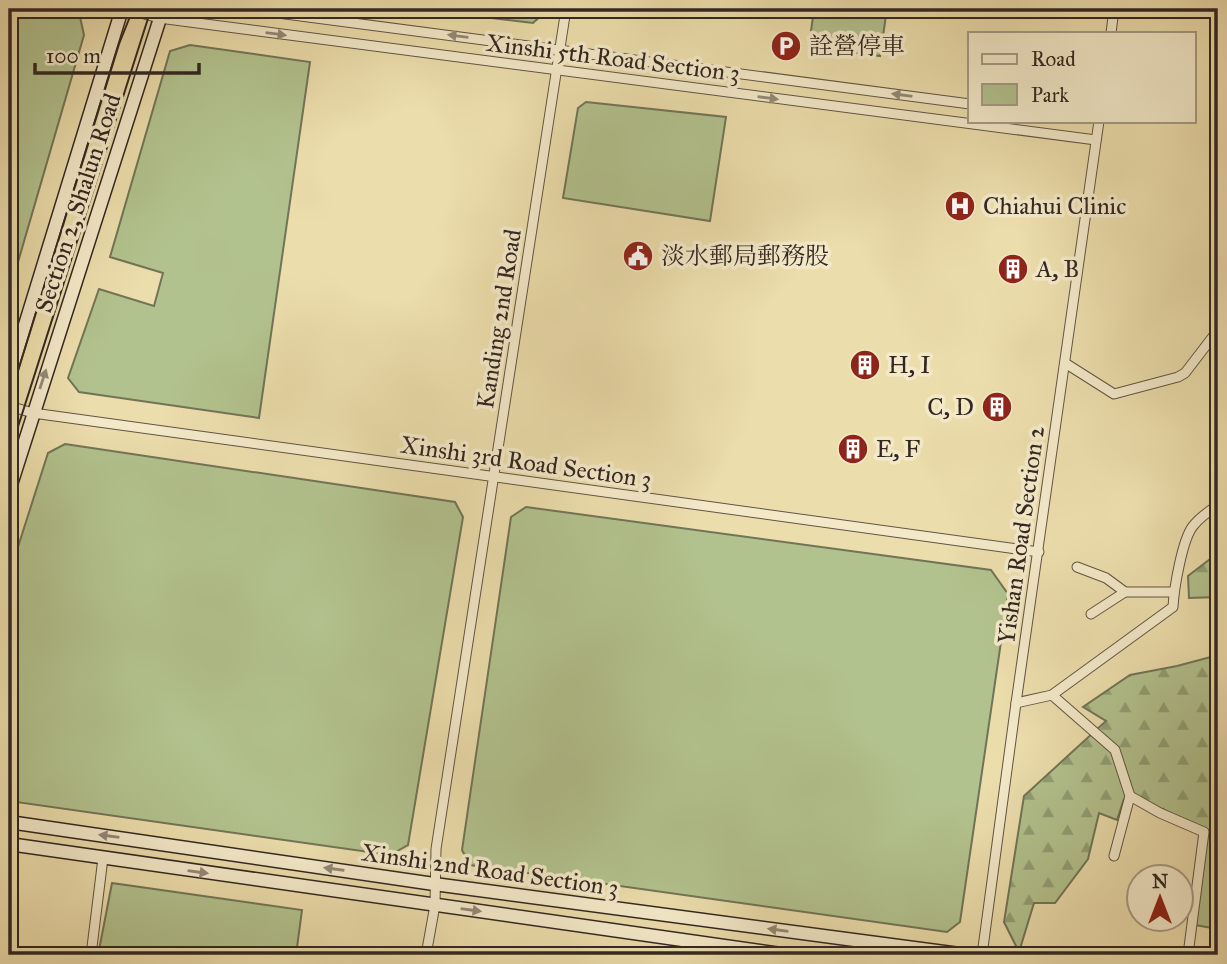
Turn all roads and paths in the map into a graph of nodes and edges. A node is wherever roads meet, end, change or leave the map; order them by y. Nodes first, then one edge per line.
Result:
1 (124, 9) edge
2 (247, 9) edge
3 (566, 9) edge
4 (1114, 9) edge
5 (161, 14) edge
6 (1111, 32) edge
7 (560, 49) junction
8 (557, 71) junction
9 (968, 104) edge
10 (1097, 122) edge
11 (1096, 140) junction
12 (1218, 330) edge
13 (1065, 363) junction
14 (9, 377) edge
15 (9, 406) edge
16 (33, 413) junction
17 (494, 477) junction
18 (9, 491) edge
19 (1218, 505) edge
20 (1039, 552) junction
21 (1077, 567) dead end
22 (1125, 592) junction
23 (1174, 592) junction
24 (1091, 614) dead end
25 (1052, 695) junction
26 (1016, 703) junction
27 (1130, 796) junction
28 (9, 822) edge
29 (9, 844) edge
30 (1114, 856) dead end
31 (103, 858) junction
32 (434, 884) junction
33 (435, 905) junction
34 (1189, 947) dead end
35 (766, 954) edge
36 (90, 955) edge
37 (426, 955) edge
38 (788, 955) edge
39 (967, 955) edge
40 (982, 955) edge

1 - 5 street, Xinshi 5th Road Section 3
1 - 14 street, Section 2, Shalun Road
7 -> 2 street, Xinshi 5th Road Section 3
3 - 7 street, Kanding 2nd Road
4 - 6 street
5 -> 8 street, Xinshi 5th Road Section 3
16 -> 5 street, Section 2, Shalun Road
7 - 8 street, Kanding 2nd Road
9 -> 7 street, Xinshi 5th Road Section 3
8 -> 11 street, Xinshi 5th Road Section 3
8 - 17 street, Kanding 2nd Road
10 - 11 street, Yishan Road Section 2
11 - 13 street, Yishan Road Section 2
12 - 13 street
13 - 20 street, Yishan Road Section 2
15 - 16 street, Xinshi 3rd Road Section 3
16 - 17 street, Xinshi 3rd Road Section 3
16 - 18 street, Section 2, Shalun Road
17 - 20 street, Xinshi 3rd Road Section 3
17 - 32 street, Kanding 2nd Road
19 - 23 street
20 - 26 street, Yishan Road Section 2
21 - 22 street
22 - 23 street
22 - 24 street
23 - 25 street
25 - 26 street
25 - 27 street
26 - 40 street, Yishan Road Section 2
27 - 30 street
27 - 34 street
32 -> 28 street, Xinshi 2nd Road Section 3
29 - 31 street, Xinshi 2nd Road Section 3
31 -> 33 street, Xinshi 2nd Road Section 3
31 - 36 street
32 - 33 street, Kanding 2nd Road
39 -> 32 street, Xinshi 2nd Road Section 3
33 -> 35 street, Xinshi 2nd Road Section 3
33 - 37 street, Kanding 2nd Road
35 - 38 street, Xinshi 2nd Road Section 3

